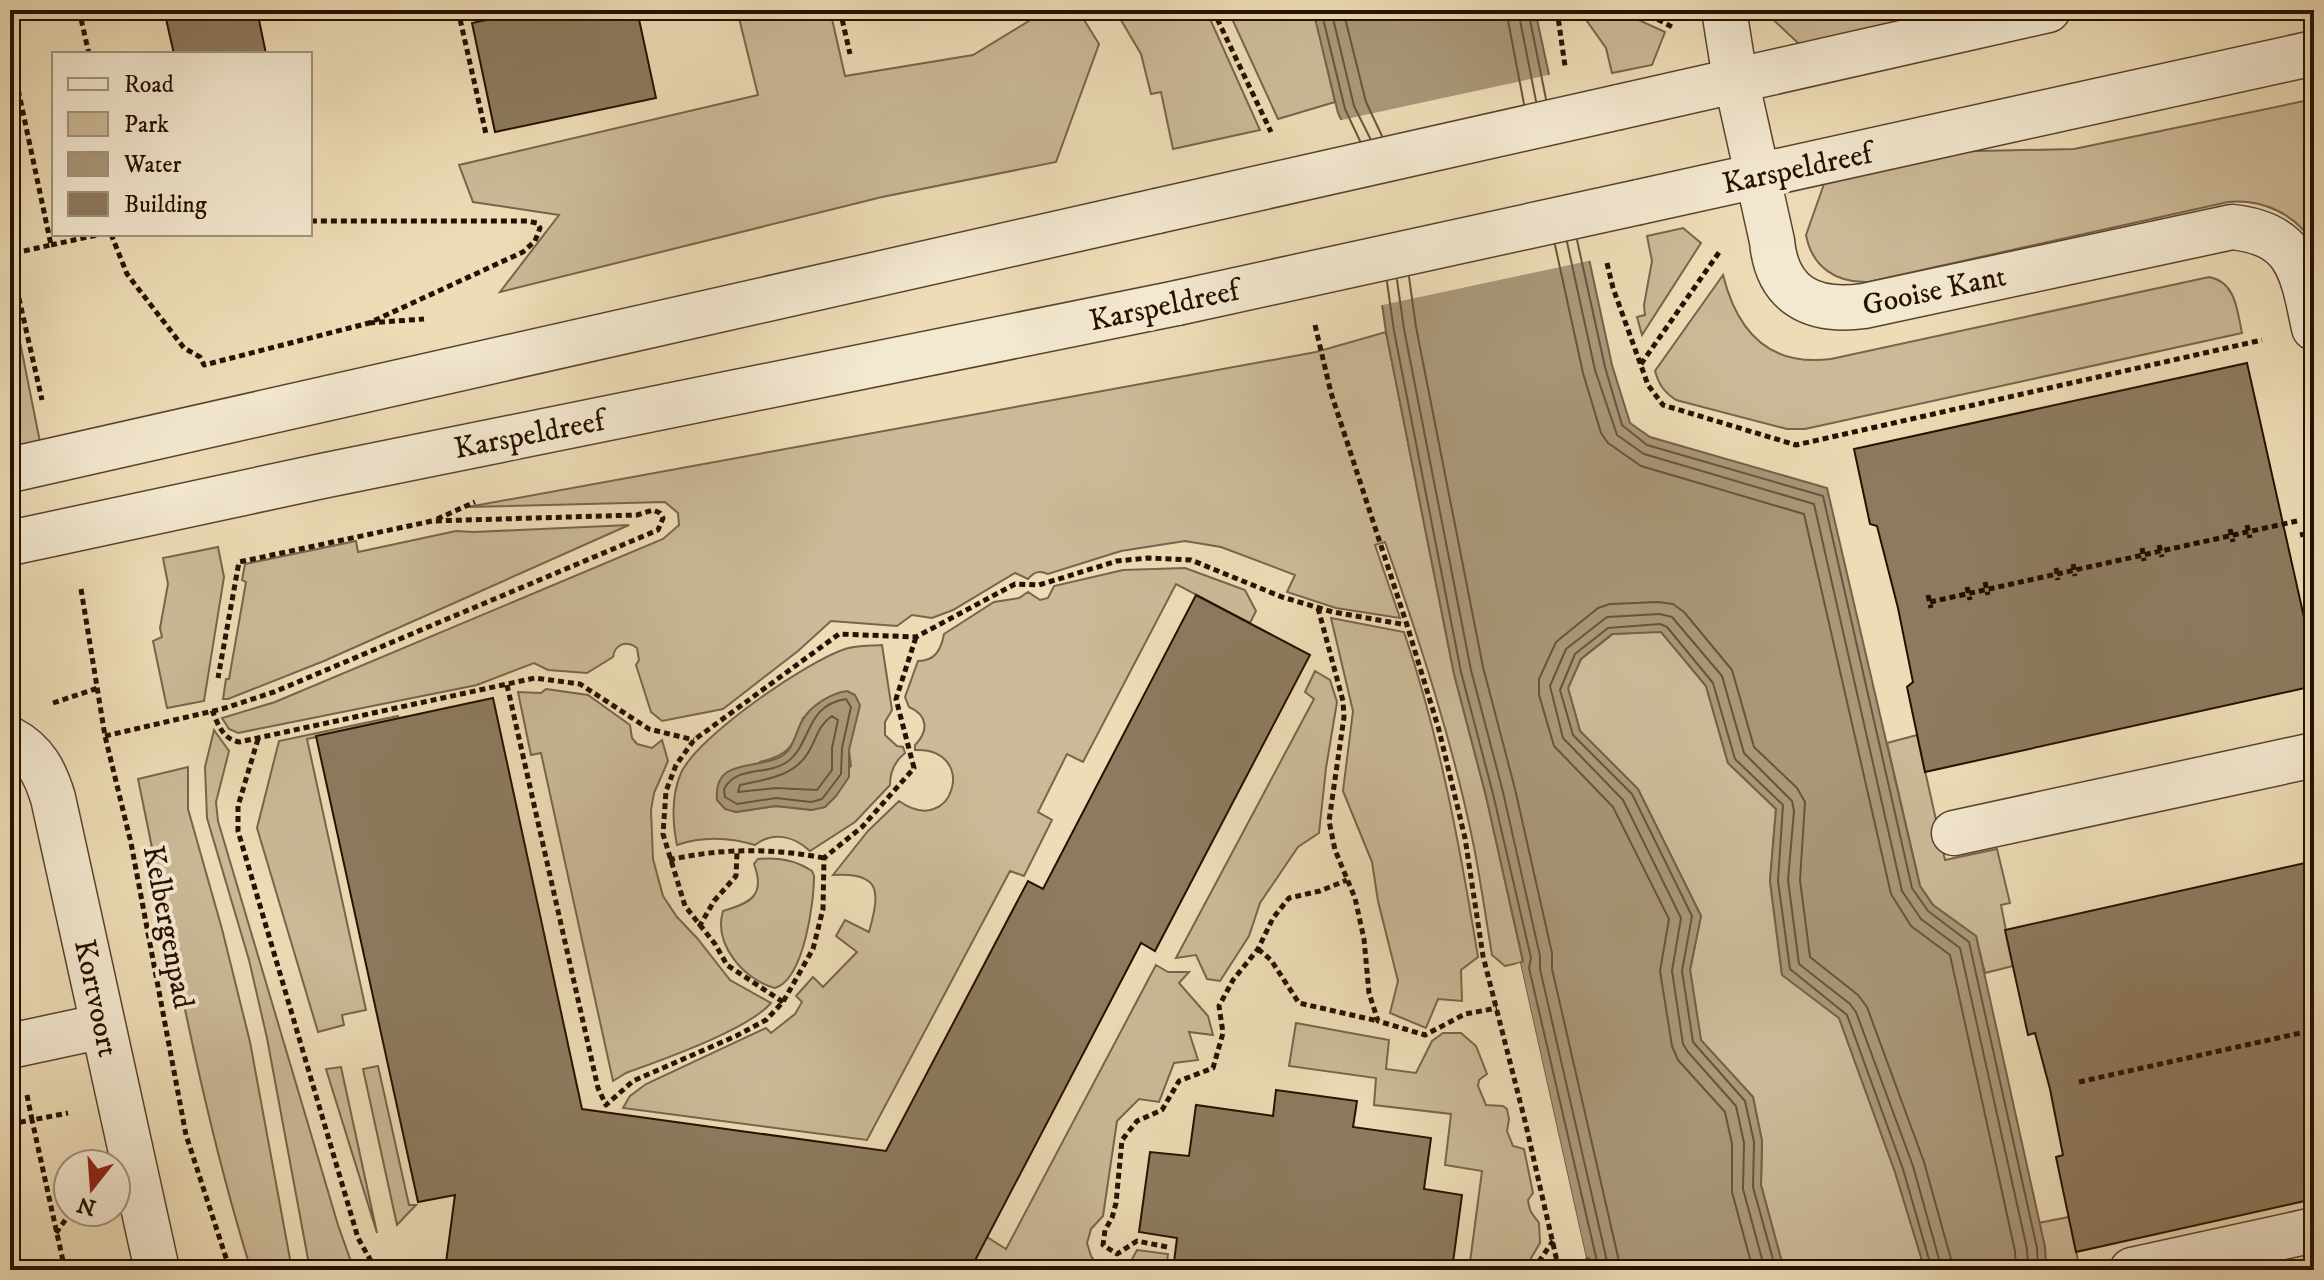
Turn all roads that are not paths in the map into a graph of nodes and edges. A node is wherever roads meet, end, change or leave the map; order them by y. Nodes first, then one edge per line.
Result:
1 (1724, 10) edge
2 (2048, 10) edge
3 (2314, 53) edge
4 (1736, 80) junction
5 (1756, 176) junction
6 (2313, 321) edge
7 (10, 470) edge
8 (10, 543) edge
9 (11, 739) edge
10 (2314, 755) edge
11 (1954, 833) dead end
12 (103, 1026) junction
13 (10, 1046) edge
14 (2314, 1230) edge
15 (157, 1270) edge
16 (2132, 1270) edge

1 - 4 street, Gooise Kant
2 - 4 street
3 - 5 street, Karspeldreef
4 - 5 street, Gooise Kant
4 - 7 street, bridge
5 - 6 street, Gooise Kant
5 - 8 street, Karspeldreef, bridge
9 - 12 street, Kortvoort
10 - 11 street
12 - 13 street
12 - 15 street, Kortvoort
14 - 16 street

